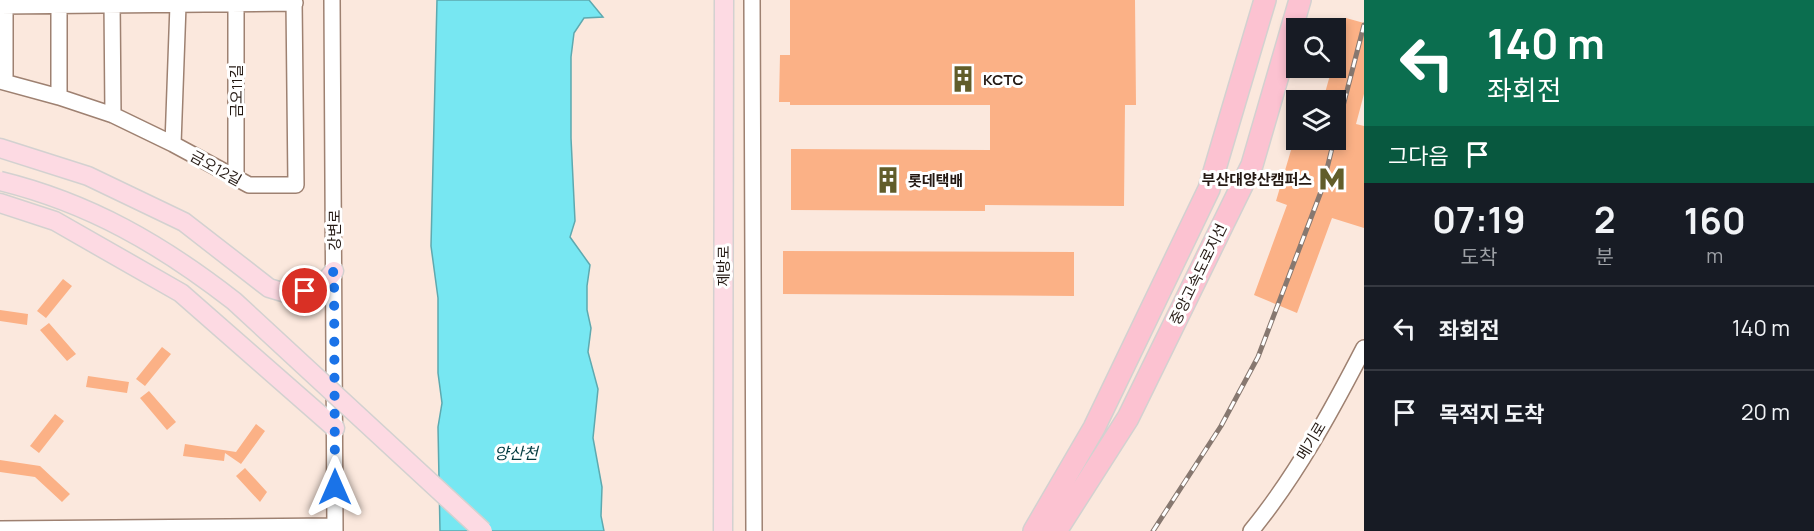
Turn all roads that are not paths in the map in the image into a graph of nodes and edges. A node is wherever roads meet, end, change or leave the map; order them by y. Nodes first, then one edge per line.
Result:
1 (332, 0) edge
2 (724, 0) edge
3 (752, 0) edge
4 (1265, 0) edge
5 (1300, 0) edge
6 (295, 2) edge
7 (59, 3) edge
8 (112, 3) edge
9 (4, 4) edge
10 (178, 4) junction
11 (236, 4) junction
12 (3, 82) edge
13 (59, 97) junction
14 (113, 115) junction
15 (173, 144) junction
16 (0, 148) edge
17 (236, 178) junction
18 (0, 181) edge
19 (0, 203) edge
20 (334, 271) junction
21 (1364, 348) edge
22 (335, 428) junction
23 (0, 529) edge
24 (334, 529) edge
25 (483, 531) edge
26 (723, 531) edge
27 (754, 531) edge
28 (1034, 531) edge
29 (1056, 531) edge
30 (1251, 531) edge

1 - 20 street, 강변로
2 - 26 main road, 제방로
3 - 27 street
4 - 28 highway, 중앙고속도로지선
5 - 29 highway, 중앙고속도로지선
6 - 11 street
6 - 17 street, 금오12길
7 - 8 street
7 - 9 street
7 - 13 street
8 - 10 street
8 - 14 street
9 - 12 street
10 - 11 street
10 - 15 street
11 - 17 street, 금오11길
12 - 13 street, 금오12길
13 - 14 street, 금오12길
14 - 15 street, 금오12길
15 - 17 street, 금오12길
16 - 20 main road
18 - 25 main road, bridge
19 - 22 main road
20 - 22 street, 강변로
21 - 30 street, 메기로
22 - 24 street, 강변로
23 - 24 street

